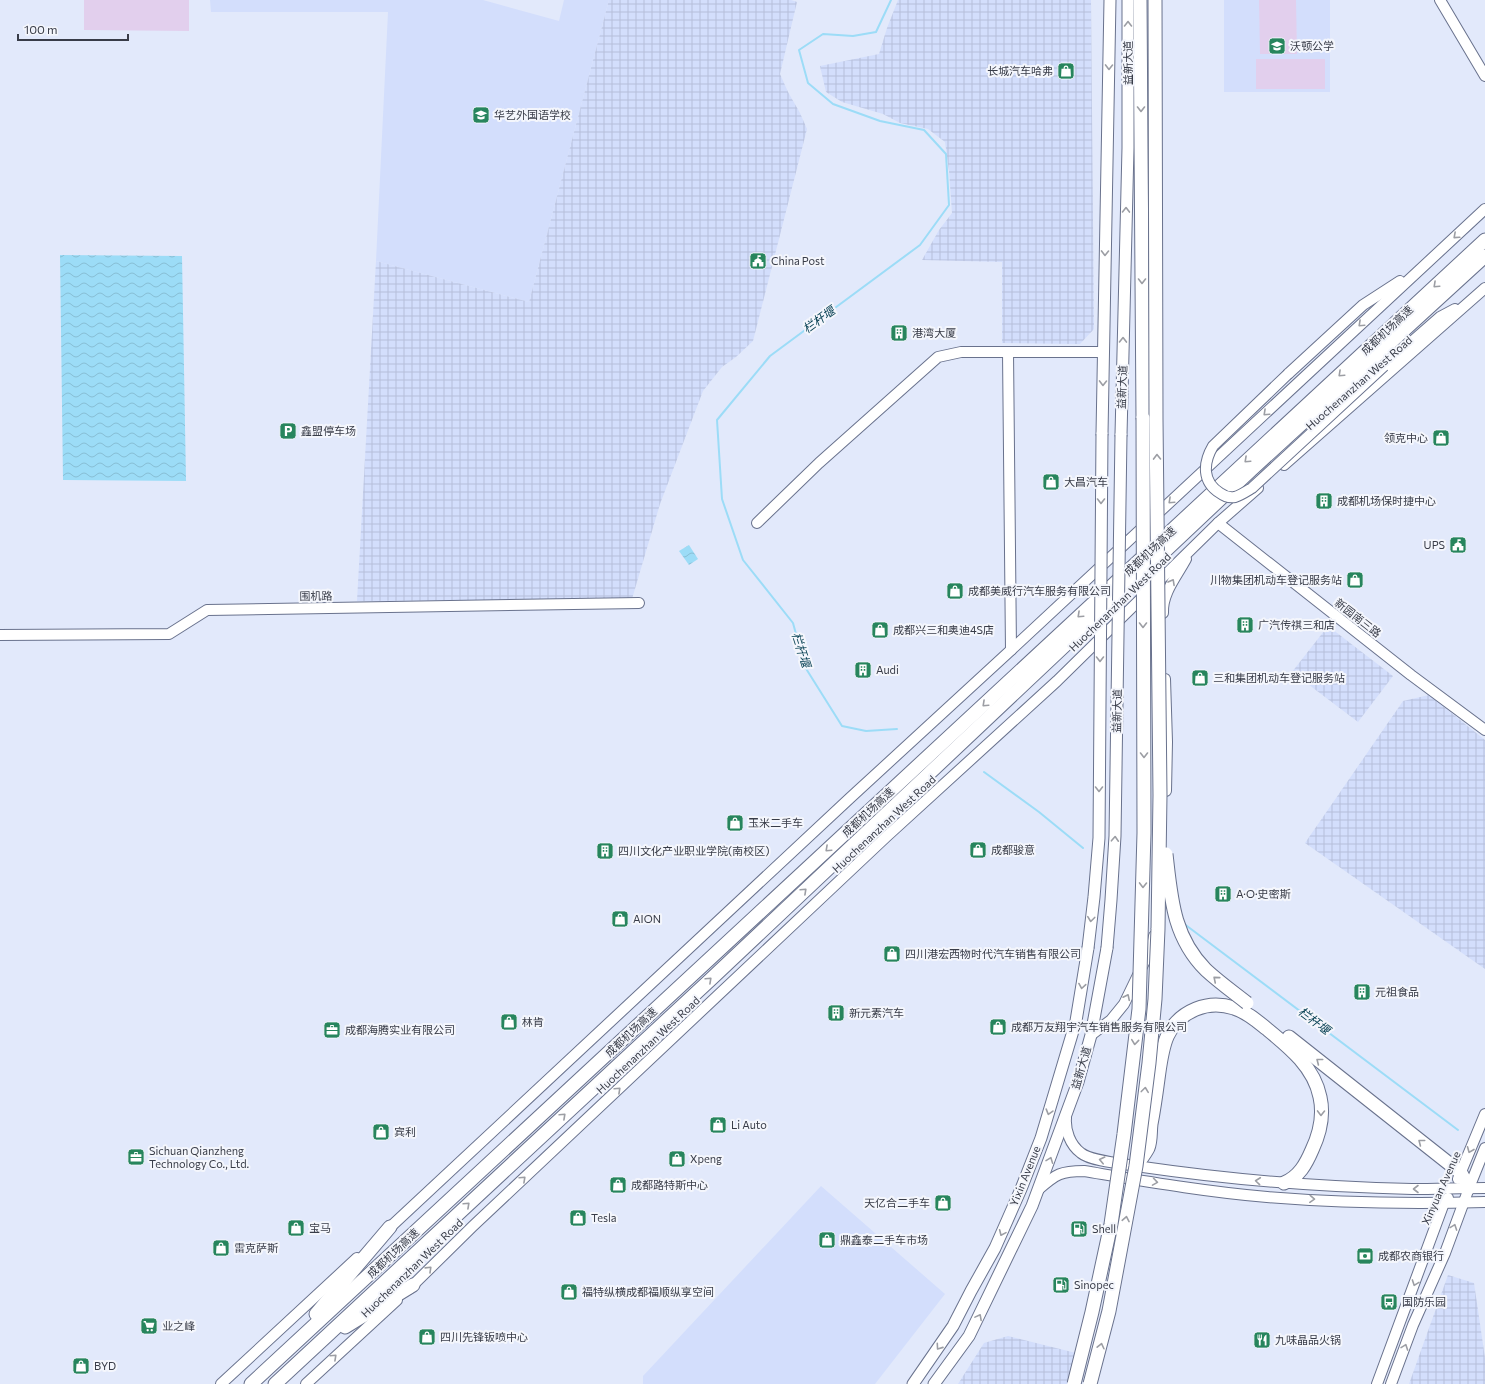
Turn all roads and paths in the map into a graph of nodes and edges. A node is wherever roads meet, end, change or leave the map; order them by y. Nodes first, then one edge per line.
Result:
1 (1110, 0) edge
2 (1128, 0) edge
3 (1140, 0) edge
4 (1155, 0) edge
5 (1440, 0) edge
6 (1485, 76) edge
7 (1485, 209) edge
8 (1485, 240) edge
9 (1485, 256) edge
10 (1423, 266) junction
11 (1485, 288) edge
12 (1472, 299) junction
13 (1008, 352) junction
14 (1103, 352) junction
15 (1321, 399) junction
16 (757, 523) dead end
17 (1218, 523) junction
18 (1195, 545) junction
19 (639, 602) dead end
20 (0, 635) edge
21 (1010, 650) junction
22 (1485, 730) edge
23 (1160, 795) junction
24 (1088, 948) joint
25 (1244, 1007) junction
26 (1091, 1035) junction
27 (1485, 1114) edge
28 (1066, 1118) junction
29 (1485, 1148) edge
30 (1136, 1166) junction
31 (1461, 1173) junction
32 (1284, 1183) junction
33 (1455, 1188) junction
34 (1469, 1188) junction
35 (1485, 1188) edge
36 (1038, 1189) junction
37 (1463, 1202) junction
38 (1485, 1202) edge
39 (1444, 1203) junction
40 (390, 1228) junction
41 (413, 1285) junction
42 (321, 1341) junction
43 (275, 1362) junction
44 (221, 1384) edge
45 (251, 1384) edge
46 (275, 1384) edge
47 (306, 1384) edge
48 (913, 1384) edge
49 (934, 1384) edge
50 (1074, 1384) edge
51 (1090, 1384) edge
52 (1377, 1384) edge
53 (1391, 1384) edge

1 -> 14 main road, 益新大道
26 -> 2 main road, 益新大道, bridge
3 -> 50 highway, bridge
23 -> 4 highway, bridge
5 - 6 main road
7 -> 10 main road
8 -> 15 highway, 成都机场高速
9 - 15 highway, 成都机场高速
10 - 12 main road, bridge
10 -> 21 main road
11 - 12 main road, Huochenanzhan West Road
12 - 17 main road, Huochenanzhan West Road
13 - 14 main road
13 - 16 main road
13 - 21 main road
14 -> 24 main road, 益新大道, bridge
42 -> 15 highway, 成都机场高速
15 -> 43 highway, 成都机场高速
17 - 18 main road, Huochenanzhan West Road
17 - 22 main road, 新园南三路
26 -> 18 main road
41 -> 18 main road, Huochenanzhan West Road
19 - 20 main road, 围机路
21 - 40 main road
25 -> 23 highway, bridge
30 -> 23 highway, bridge
24 -> 48 main road, Yixin Avenue
25 - 30 highway
31 -> 25 highway
25 -> 32 highway
26 - 28 main road, 益新大道
27 -> 31 main road, Xinyuan Avenue
32 -> 28 main road
36 -> 28 main road, 益新大道
29 - 34 main road
51 -> 30 highway, bridge
31 - 33 main road, Xinyuan Avenue
31 - 34 highway
33 -> 32 main road
33 - 34 main road
33 - 39 main road, Xinyuan Avenue
34 - 35 main road
34 - 37 main road
36 -> 39 main road
49 -> 36 main road, 益新大道
37 - 38 main road
37 - 39 main road
53 -> 37 main road
39 -> 52 main road, Xinyuan Avenue
40 - 43 highway
40 - 44 main road
41 - 42 highway
47 -> 41 main road, Huochenanzhan West Road
42 - 46 highway, 成都机场高速
43 - 45 highway, 成都机场高速

